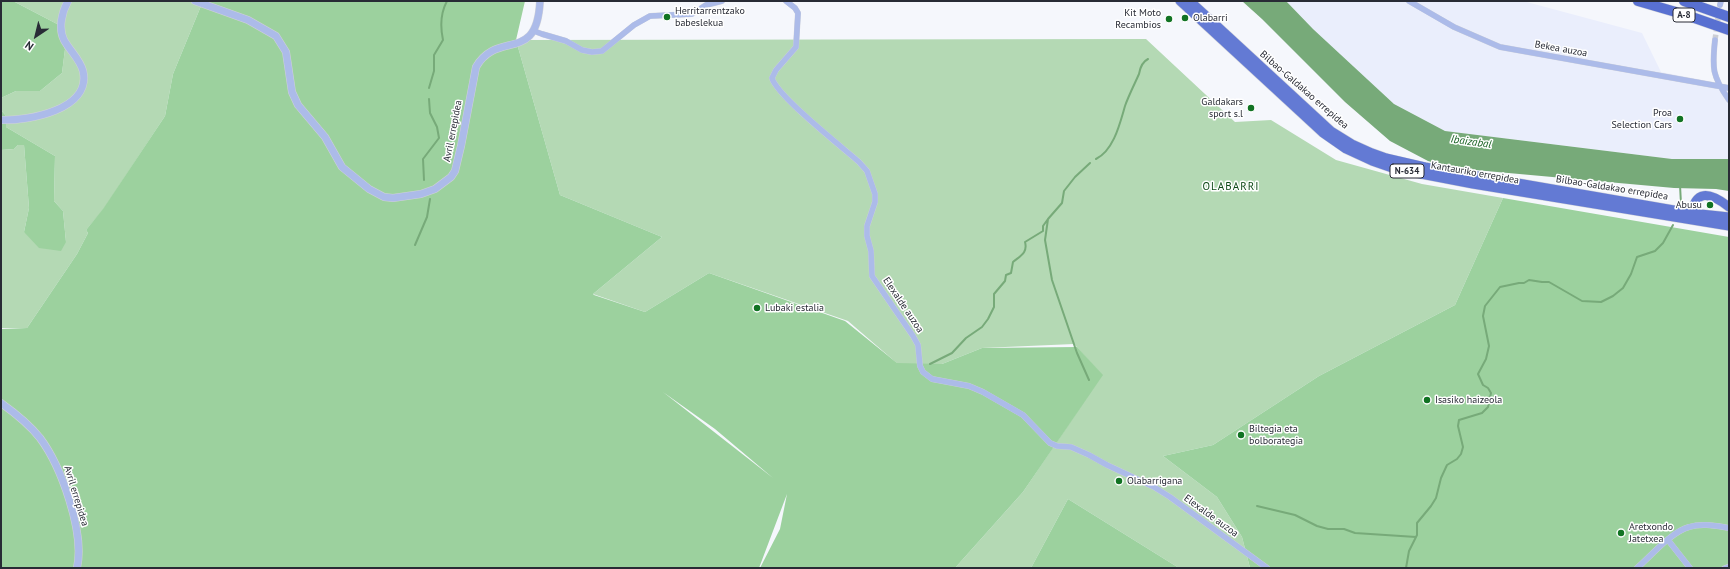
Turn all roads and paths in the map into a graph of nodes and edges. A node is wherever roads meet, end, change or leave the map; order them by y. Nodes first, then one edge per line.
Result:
1 (68, 1) edge
2 (195, 1) edge
3 (540, 1) edge
4 (722, 1) edge
5 (786, 1) edge
6 (1180, 1) edge
7 (1190, 1) edge
8 (1409, 1) edge
9 (1638, 1) edge
10 (1684, 1) edge
11 (1729, 17) edge
12 (1729, 30) edge
13 (534, 31) junction
14 (1715, 40) tunnel mouth
15 (1720, 87) junction
16 (1729, 88) edge
17 (1729, 100) edge
18 (1, 120) edge
19 (1729, 207) edge
20 (1691, 216) junction
21 (1729, 217) edge
22 (1729, 226) edge
23 (1, 403) edge
24 (1729, 528) edge
25 (1668, 540) junction
26 (1729, 566) edge
27 (77, 568) edge
28 (1266, 568) edge
29 (1637, 568) edge
30 (1690, 568) edge
31 (1724, 568) edge

1 - 18 street
2 - 13 street, Avril errepidea
3 - 13 street
4 - 13 street
5 - 28 street, Elexalde auzoa
6 - 20 highway, Kantauriko errepidea / N-634
7 - 20 highway, Bilbao-Galdakao errepidea / N-634
8 - 15 street, Bekea auzoa
9 - 12 highway, A-8
10 - 11 highway, A-8
14 - 15 street
15 - 16 street, Bekea auzoa
15 - 17 street
19 - 20 highway
20 - 21 highway, Bilbao-Galdakao errepidea / N-634
20 - 22 highway, Kantauriko errepidea / N-634
23 - 27 street, Avril errepidea
24 - 25 street
25 - 29 street
25 - 30 street
26 - 31 street

